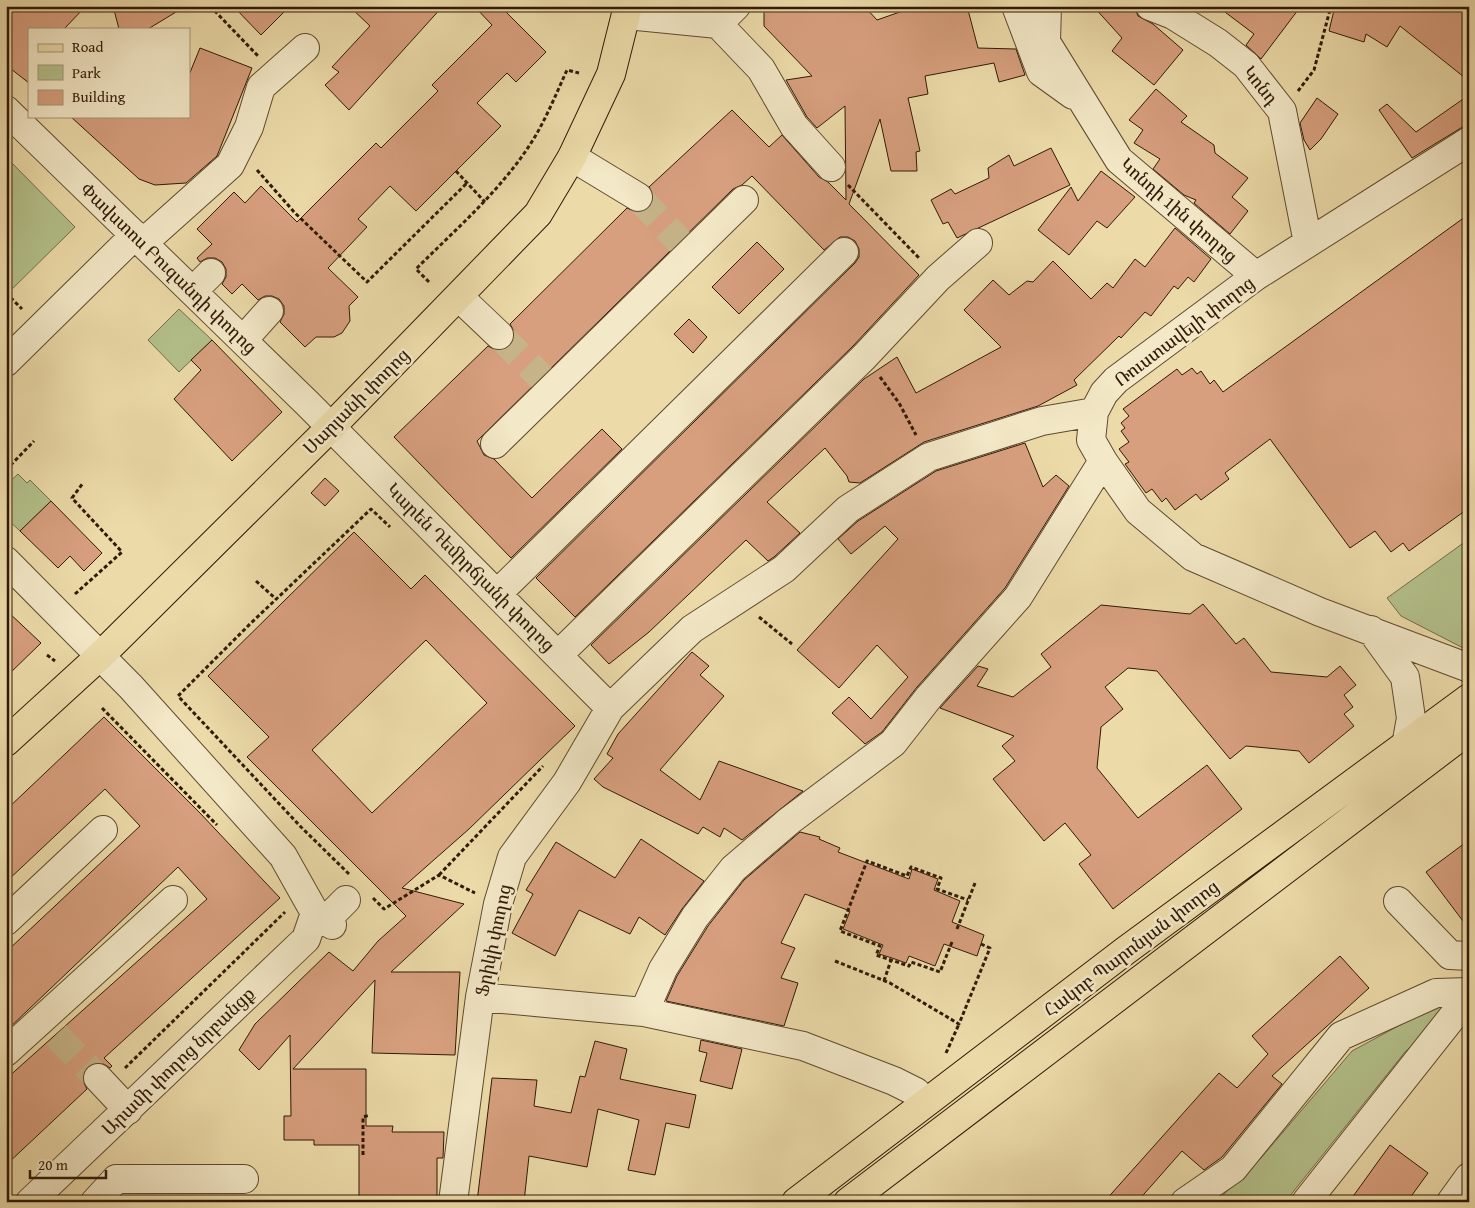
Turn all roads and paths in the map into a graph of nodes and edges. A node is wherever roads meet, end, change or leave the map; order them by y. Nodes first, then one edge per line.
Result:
1 (210, 6) edge
2 (1016, 6) edge
3 (1047, 6) edge
4 (1150, 6) edge
5 (1331, 6) edge
6 (627, 11) edge
7 (727, 15) edge
8 (305, 48) dead end
9 (579, 73) dead end
10 (275, 74) junction
11 (1080, 100) junction
12 (6, 110) edge
13 (1282, 111) junction
14 (1469, 141) edge
15 (238, 149) junction
16 (572, 157) junction
17 (831, 167) joint
18 (456, 171) dead end
19 (468, 182) junction
20 (638, 197) tunnel mouth
21 (744, 200) dead end
22 (485, 202) junction
23 (139, 239) junction
24 (978, 243) dead end
25 (1308, 244) junction
26 (844, 252) dead end
27 (1256, 276) junction
28 (938, 278) junction
29 (429, 282) dead end
30 (459, 298) junction
31 (269, 311) dead end
32 (499, 335) tunnel mouth
33 (243, 340) junction
34 (864, 357) junction
35 (6, 362) edge
36 (1094, 412) junction
37 (331, 428) junction
38 (917, 437) dead end
39 (34, 441) dead end
40 (495, 444) dead end
41 (1103, 461) junction
42 (6, 470) edge
43 (83, 484) dead end
44 (371, 509) dead end
45 (6, 561) edge
46 (256, 581) dead end
47 (497, 594) junction
48 (71, 597) dead end
49 (742, 598) junction
50 (276, 599) junction
51 (1371, 630) junction
52 (792, 644) dead end
53 (47, 655) dead end
54 (558, 655) junction
55 (100, 656) junction
56 (56, 661) dead end
57 (1469, 668) edge
58 (1469, 698) edge
59 (102, 708) dead end
60 (610, 708) junction
61 (1469, 730) edge
62 (6, 742) edge
63 (1406, 746) junction
64 (546, 763) dead end
65 (218, 827) dead end
66 (103, 830) dead end
67 (439, 875) junction
68 (975, 883) dead end
69 (355, 890) junction
70 (173, 900) dead end
71 (968, 900) junction
72 (1398, 901) dead end
73 (498, 904) junction
74 (286, 911) dead end
75 (324, 920) junction
76 (6, 921) edge
77 (957, 929) dead end
78 (952, 942) dead end
79 (981, 944) dead end
80 (1469, 956) edge
81 (892, 959) junction
82 (835, 960) dead end
83 (884, 981) junction
84 (1469, 992) edge
85 (1469, 996) edge
86 (480, 997) junction
87 (644, 1012) junction
88 (959, 1024) junction
89 (6, 1052) edge
90 (944, 1057) dead end
91 (102, 1082) joint
92 (926, 1102) junction
93 (128, 1110) junction
94 (370, 1115) dead end
95 (363, 1156) dead end
96 (1469, 1177) edge
97 (244, 1179) dead end
98 (30, 1202) edge
99 (96, 1202) edge
100 (453, 1202) edge
101 (796, 1202) edge
102 (848, 1202) edge
103 (1185, 1202) edge
104 (1306, 1202) edge
105 (1451, 1202) edge

1 - 10 path
2 - 11 street
3 - 11 street, Կոնդի 1ին փողոց
4 - 13 street, Կոնդ
5 - 13 path
6 - 7 street
6 - 16 main road, Սարյանի փողոց
7 - 17 street
8 - 10 street
9 - 22 path
10 - 15 street
11 - 27 street, Կոնդի 1ին փողոց
12 - 23 street, Փավստոս Բուզանդի փողոց
13 - 25 street, Կոնդ
14 - 25 street, Ռուստավելի փողոց
15 - 19 path
15 - 23 street
16 - 20 street
16 - 30 main road, Սարյանի փողոց
17 - 28 path
18 - 19 path
19 - 22 path
21 - 40 street
22 - 29 path
23 - 33 street, Փավստոս Բուզանդի փողոց
23 - 35 street
24 - 28 street
25 - 27 street, Ռուստավելի փողոց
26 - 47 street
27 - 36 street, Ռուստավելի փողոց
28 - 34 street
30 - 32 street
30 - 37 main road, Սարյանի փողոց
31 - 33 street
33 - 37 street, Փավստոս Բուզանդի փողոց
34 - 38 path
34 - 54 street
36 - 41 street
36 - 49 street
37 - 47 street, Կարեն Դեմիրճյանի փողոց
37 - 55 main road, Սարյանի փողոց
39 - 42 path
41 - 51 street
41 - 87 street
43 - 48 path
44 - 50 path
45 - 55 street
46 - 50 path
47 - 54 street, Կարեն Դեմիրճյանի փողոց
49 - 52 path
49 - 60 street
50 - 69 path
51 - 57 street
51 - 63 street
53 - 56 path
54 - 60 street, Կարեն Դեմիրճյանի փողոց
55 - 62 main road, Սարյանի փողոց
55 - 75 street
58 - 63 main road, Հակոբ Պարոնյան փողոց
59 - 65 path
60 - 73 street, Ֆրիկի փողոց
61 - 102 main road, Հակոբ Պարոնյան փողոց
63 - 92 main road, Հակոբ Պարոնյան փողոց
64 - 67 path
66 - 76 street
67 - 69 path
67 - 73 path
68 - 71 path
69 - 75 street
70 - 89 street
71 - 77 path
71 - 81 path
72 - 80 street
73 - 86 street, Ֆրիկի փողոց
74 - 91 path
75 - 93 street, Արամի փողոց նրբանցք
78 - 81 path
79 - 88 path
81 - 83 path
82 - 83 path
83 - 88 path
84 - 103 street
85 - 104 street
86 - 87 street
86 - 100 street, Ֆրիկի փողոց
87 - 92 street
88 - 90 path
91 - 93 street
92 - 101 main road, Հակոբ Պարոնյան փողոց
93 - 98 street, Արամի փողոց նրբանցք
94 - 95 path
96 - 105 street
97 - 99 street

